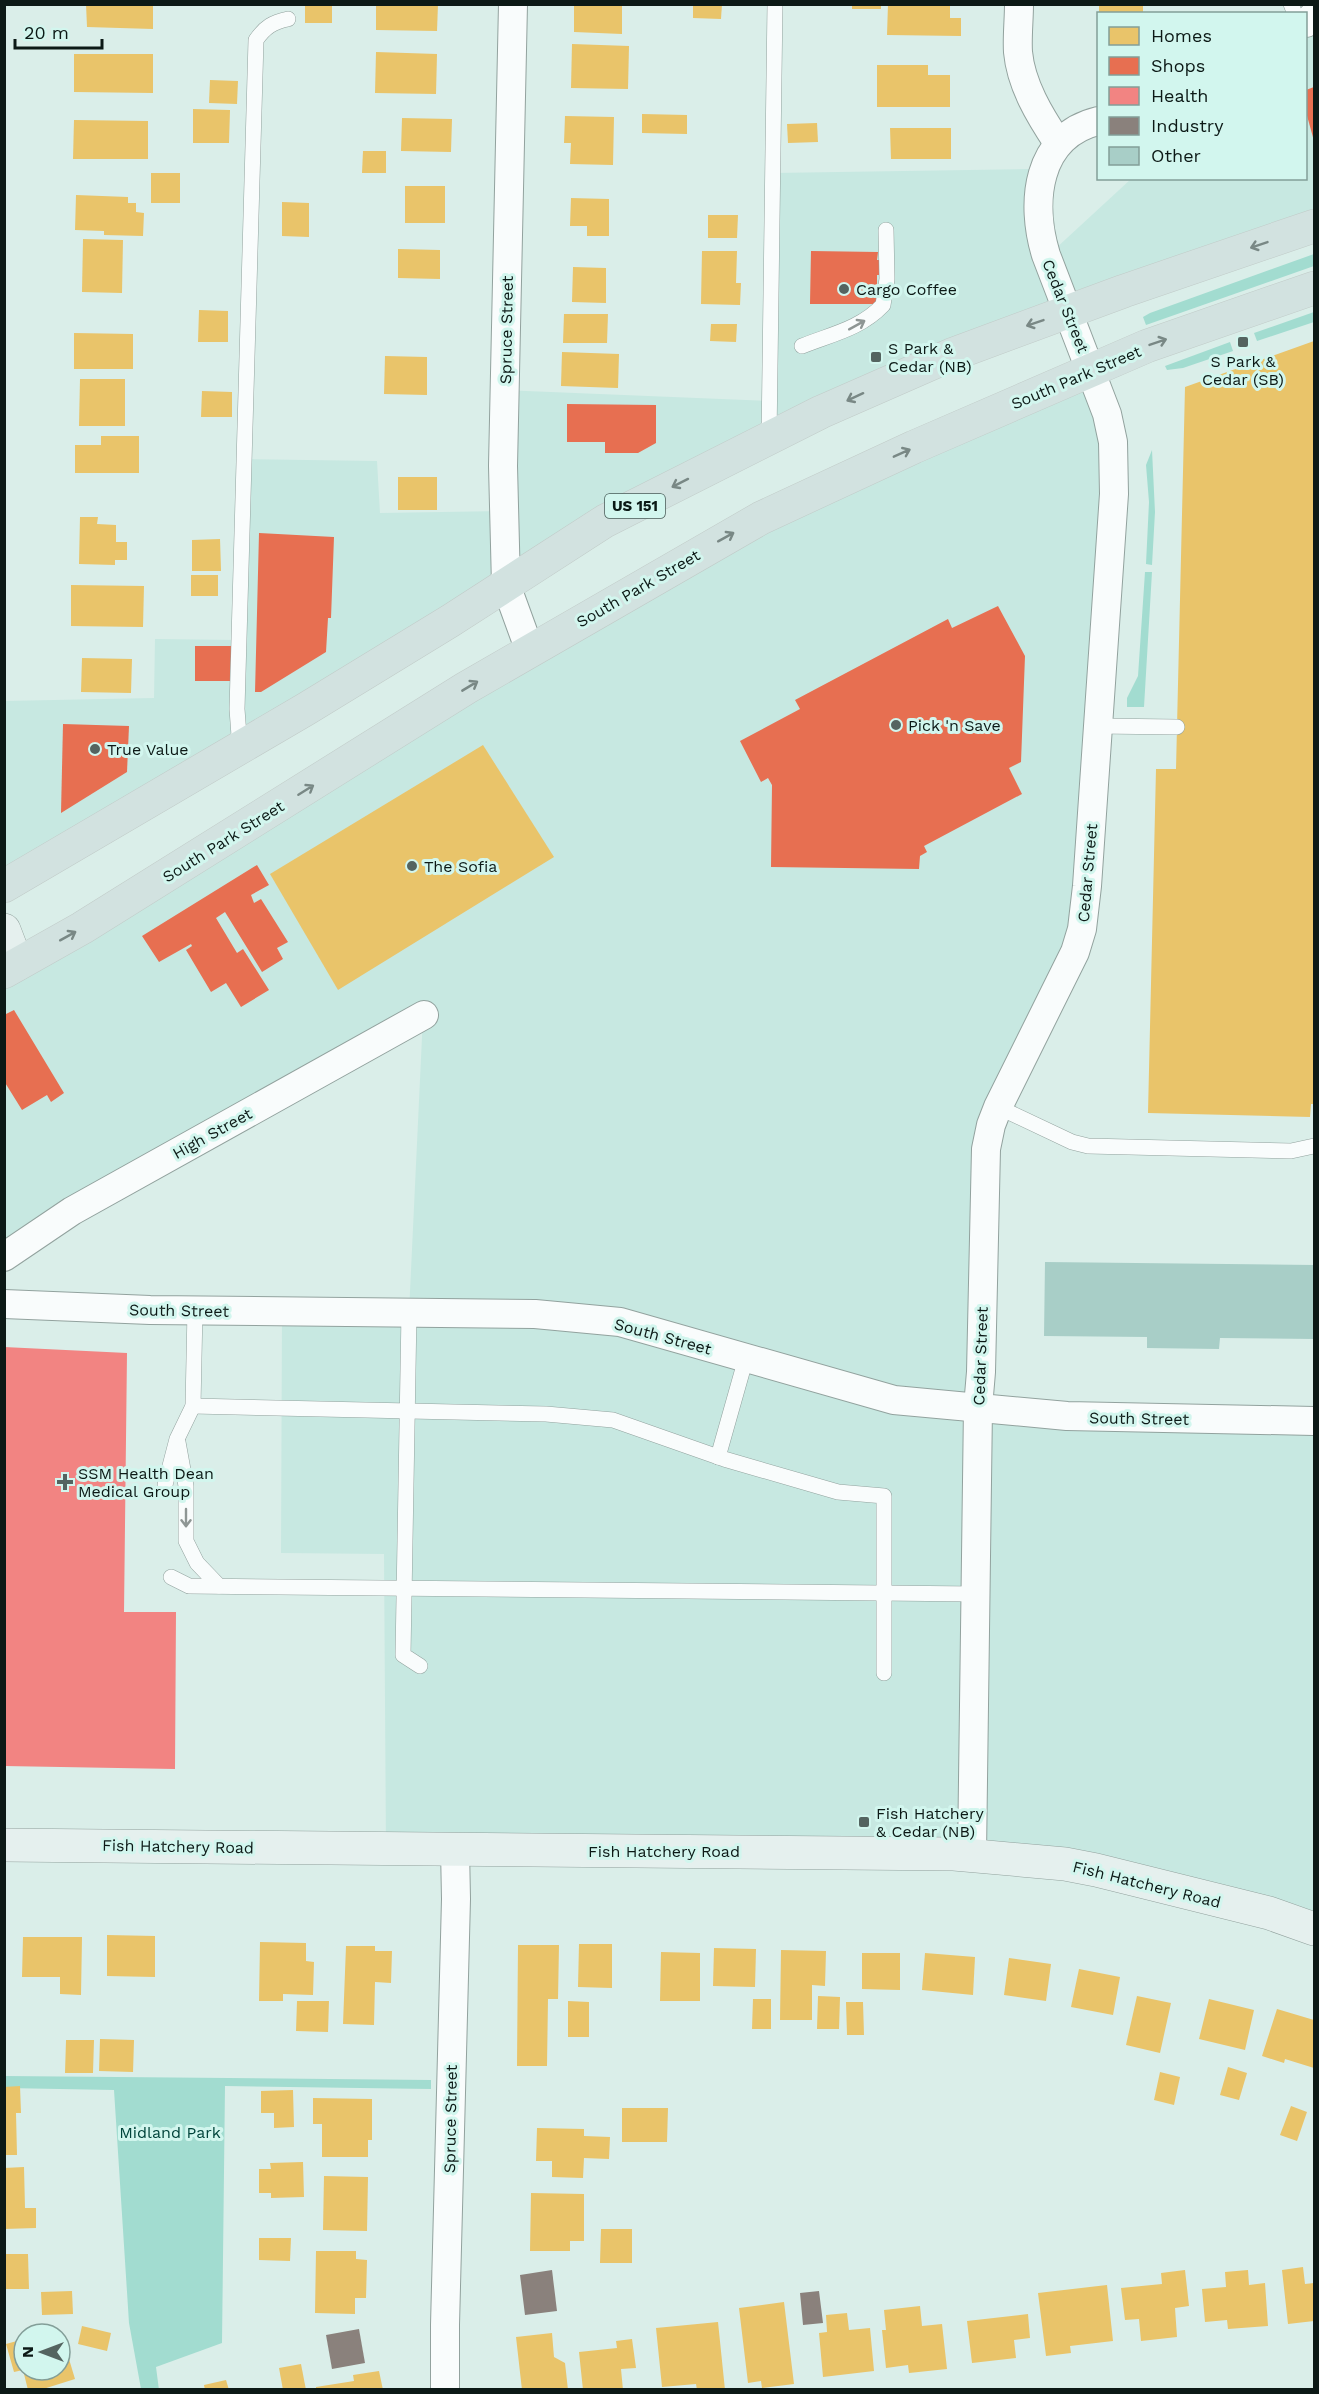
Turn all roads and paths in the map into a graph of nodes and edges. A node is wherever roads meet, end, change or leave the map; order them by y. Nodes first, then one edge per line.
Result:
1 (513, 4) edge
2 (775, 4) edge
3 (1019, 4) edge
4 (288, 19) dead end
5 (1097, 121) edge
6 (1058, 143) junction
7 (1314, 226) edge
8 (886, 230) dead end
9 (1314, 288) edge
10 (1068, 311) junction
11 (802, 346) dead end
12 (1091, 370) junction
13 (769, 438) junction
14 (506, 585) junction
15 (530, 651) junction
16 (1098, 726) junction
17 (1178, 727) dead end
18 (240, 749) junction
19 (4, 886) edge
20 (4, 930) edge
21 (11, 968) edge
22 (424, 1015) dead end
23 (998, 1107) junction
24 (1314, 1146) edge
25 (4, 1257) edge
26 (4, 1304) edge
27 (195, 1310) junction
28 (409, 1313) junction
29 (746, 1358) junction
30 (193, 1407) junction
31 (978, 1407) junction
32 (408, 1411) junction
33 (1314, 1421) edge
34 (177, 1439) junction
35 (718, 1457) junction
36 (165, 1485) dead end
37 (171, 1577) dead end
38 (219, 1586) junction
39 (405, 1588) junction
40 (884, 1593) junction
41 (975, 1594) junction
42 (420, 1666) dead end
43 (884, 1673) dead end
44 (4, 1845) edge
45 (455, 1849) junction
46 (972, 1856) junction
47 (1314, 1929) edge
48 (445, 2390) edge

1 - 14 street, Spruce Street
2 - 13 lane
3 - 6 street
4 - 18 lane
5 - 6 street
6 - 10 street, Cedar Street
7 -> 10 main road, US 151
11 -> 8 lane
12 -> 9 main road, South Park Street
10 - 12 street, Cedar Street
10 -> 13 main road, US 151
15 -> 12 main road, South Park Street
12 - 16 street, Cedar Street
13 -> 14 main road, US 151
14 - 15 street, Spruce Street
14 - 18 main road, US 151
21 -> 15 main road, South Park Street
16 - 17 lane
16 - 23 street, Cedar Street
18 - 19 main road, US 151
20 - 21 main road
22 - 25 street, High Street
23 - 24 lane
23 - 31 street, Cedar Street
26 - 27 street, South Street
27 - 28 street, South Street
27 - 30 lane
28 - 29 street, South Street
28 - 32 lane
29 - 31 street, South Street
29 - 35 lane
30 - 32 lane
30 - 34 lane
31 - 33 street, South Street
31 - 41 street, Cedar Street
32 - 35 lane
32 - 39 lane
34 - 36 lane
34 -> 38 lane
35 - 40 lane
37 - 38 lane
38 - 39 lane
39 - 40 lane
39 - 42 lane
40 - 41 lane
40 - 43 lane
41 - 46 street, Cedar Street
44 - 45 main road, Fish Hatchery Road
45 - 46 main road, Fish Hatchery Road
45 - 48 street, Spruce Street
46 - 47 main road, Fish Hatchery Road

